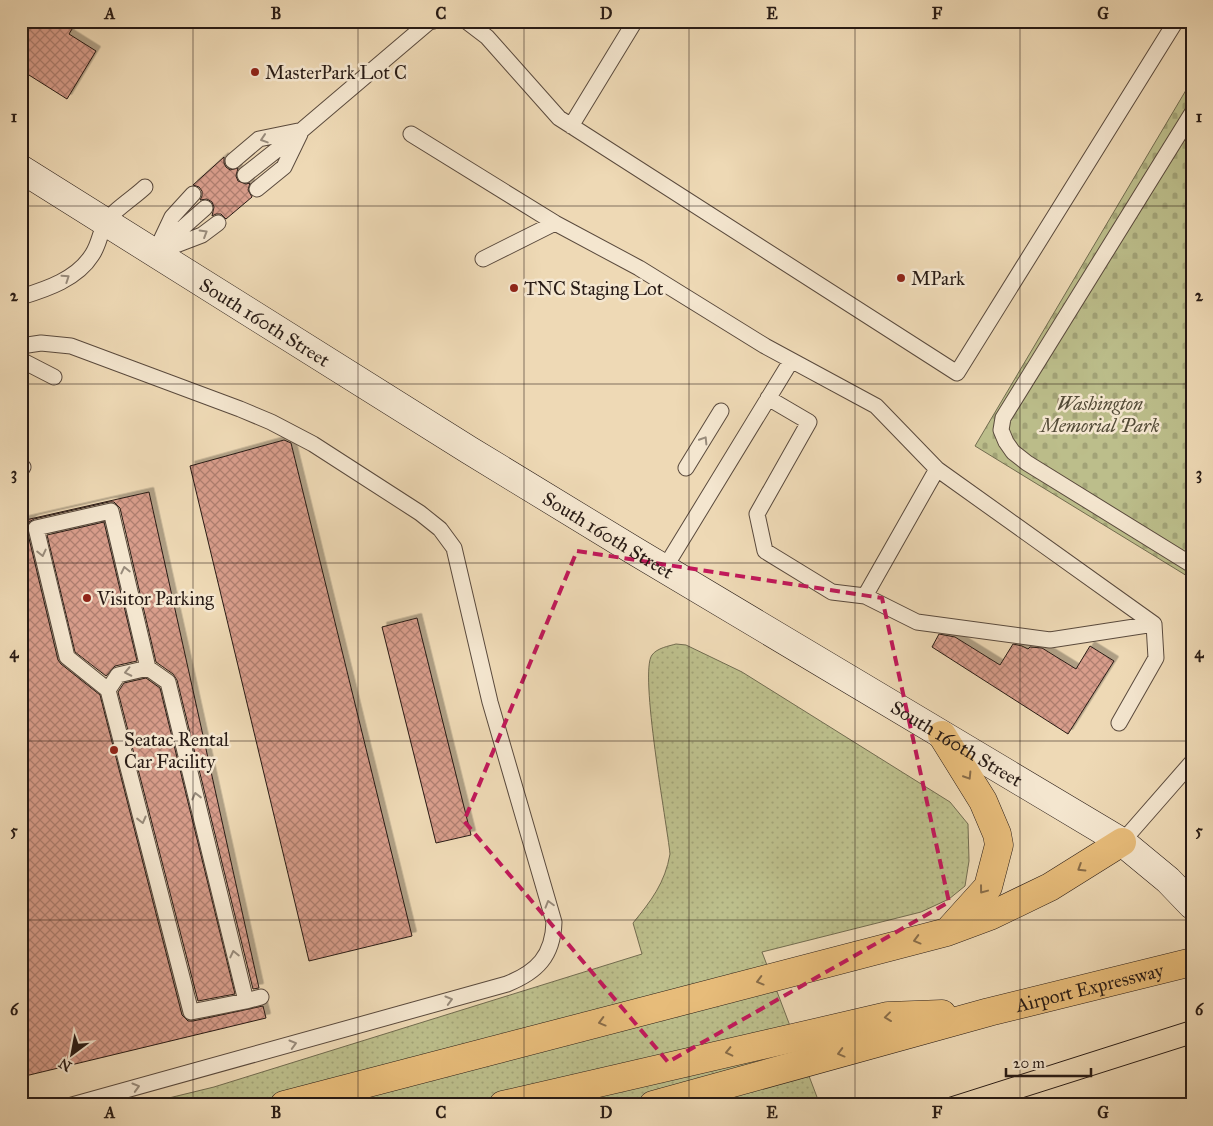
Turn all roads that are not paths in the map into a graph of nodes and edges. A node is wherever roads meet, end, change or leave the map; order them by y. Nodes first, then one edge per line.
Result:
1 (434, 21) edge
2 (466, 21) edge
3 (635, 21) edge
4 (1176, 21) edge
5 (1192, 113) edge
6 (570, 126) junction
7 (302, 130) junction
8 (411, 134) dead end
9 (233, 161) dead end
10 (21, 168) edge
11 (245, 175) dead end
12 (145, 187) dead end
13 (257, 189) dead end
14 (193, 194) dead end
15 (205, 208) dead end
16 (106, 221) junction
17 (555, 223) junction
18 (218, 224) dead end
19 (155, 253) junction
20 (482, 259) dead end
21 (21, 297) edge
22 (21, 346) edge
23 (21, 360) edge
24 (791, 361) junction
25 (54, 377) dead end
26 (768, 398) junction
27 (721, 411) dead end
28 (686, 468) dead end
29 (937, 469) junction
30 (1192, 565) edge
31 (664, 569) junction
32 (865, 596) junction
33 (1154, 624) junction
34 (148, 668) junction
35 (108, 690) junction
36 (1119, 723) dead end
37 (942, 735) junction
38 (1192, 762) edge
39 (1122, 842) junction
40 (1192, 905) edge
41 (947, 932) junction
42 (1192, 962) edge
43 (261, 996) dead end
44 (246, 1002) junction
45 (989, 1012) junction
46 (72, 1105) edge
47 (284, 1105) edge
48 (503, 1105) edge
49 (653, 1105) edge

1 - 7 lane
2 - 6 lane
3 - 6 lane
4 - 6 lane
5 - 30 lane
7 -> 9 lane
7 - 11 lane
7 - 13 lane
8 - 17 lane
10 - 16 main road, South 160th Street
12 - 16 lane
14 - 19 lane
15 - 19 lane
16 - 19 main road, South 160th Street
21 -> 16 lane
17 - 20 lane
17 - 24 lane
19 -> 18 lane
19 - 31 main road, South 160th Street
46 -> 22 lane
23 - 25 lane
24 - 26 lane
24 - 29 lane
26 - 31 lane
26 - 32 lane
28 -> 27 lane
29 - 32 lane
29 - 33 lane
31 - 37 main road, South 160th Street
32 - 33 lane
33 - 36 lane
34 -> 35 lane
34 -> 35 lane
44 -> 34 lane
35 -> 44 lane
37 - 39 main road, South 160th Street
37 -> 41 highway
38 - 39 lane
39 - 40 main road, South 160th Street
39 -> 41 highway
41 -> 47 highway
42 - 45 highway, Airport Expressway
43 - 44 lane
45 -> 48 highway
45 -> 49 highway

